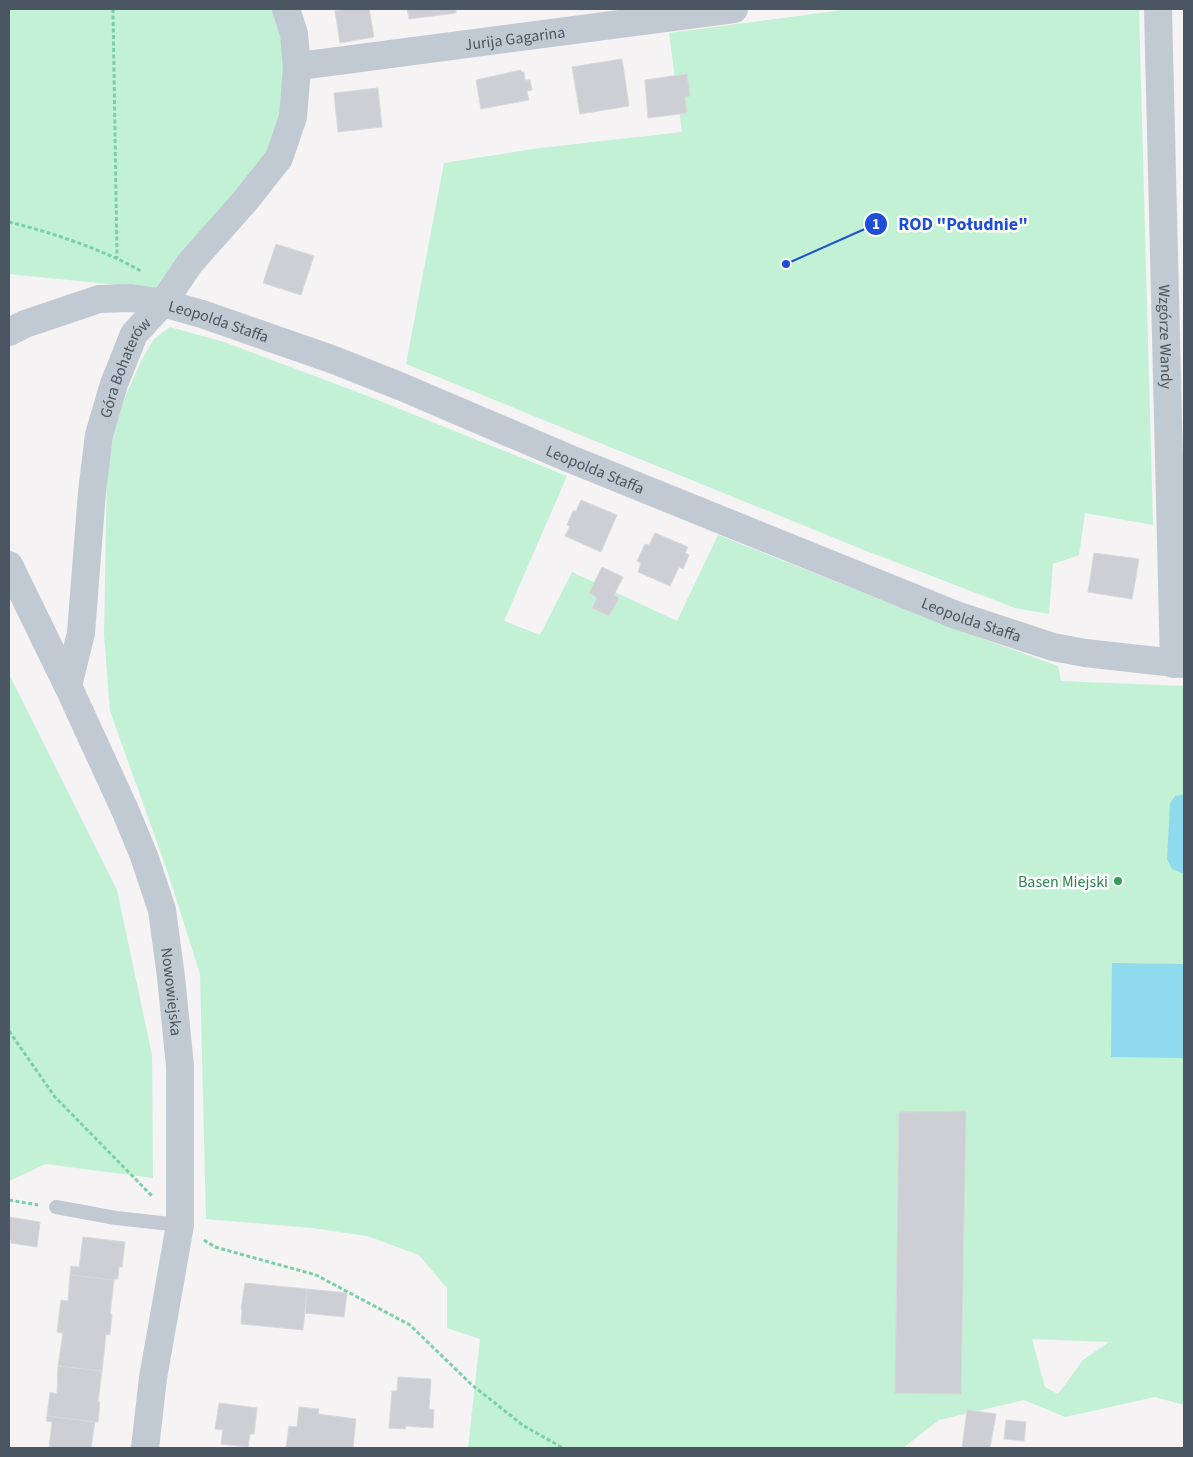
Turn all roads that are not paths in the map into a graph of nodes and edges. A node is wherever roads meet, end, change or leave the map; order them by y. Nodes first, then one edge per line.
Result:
1 (286, 9) edge
2 (734, 9) edge
3 (1158, 9) edge
4 (297, 68) junction
5 (163, 303) junction
6 (9, 332) edge
7 (9, 565) edge
8 (1179, 664) edge
9 (68, 686) junction
10 (56, 1207) road end
11 (180, 1225) junction
12 (145, 1448) edge

1 - 4 street, Góra Bohaterów
2 - 4 street, Jurija Gagarina
3 - 8 street, Wzgórze Wandy
4 - 5 street, Góra Bohaterów
5 - 6 street, Leopolda Staffa
5 - 8 street, Leopolda Staffa
5 - 9 street, Góra Bohaterów
7 - 9 street, Nowowiejska
9 - 11 street, Nowowiejska
10 - 11 lane
11 - 12 street, Nowowiejska

